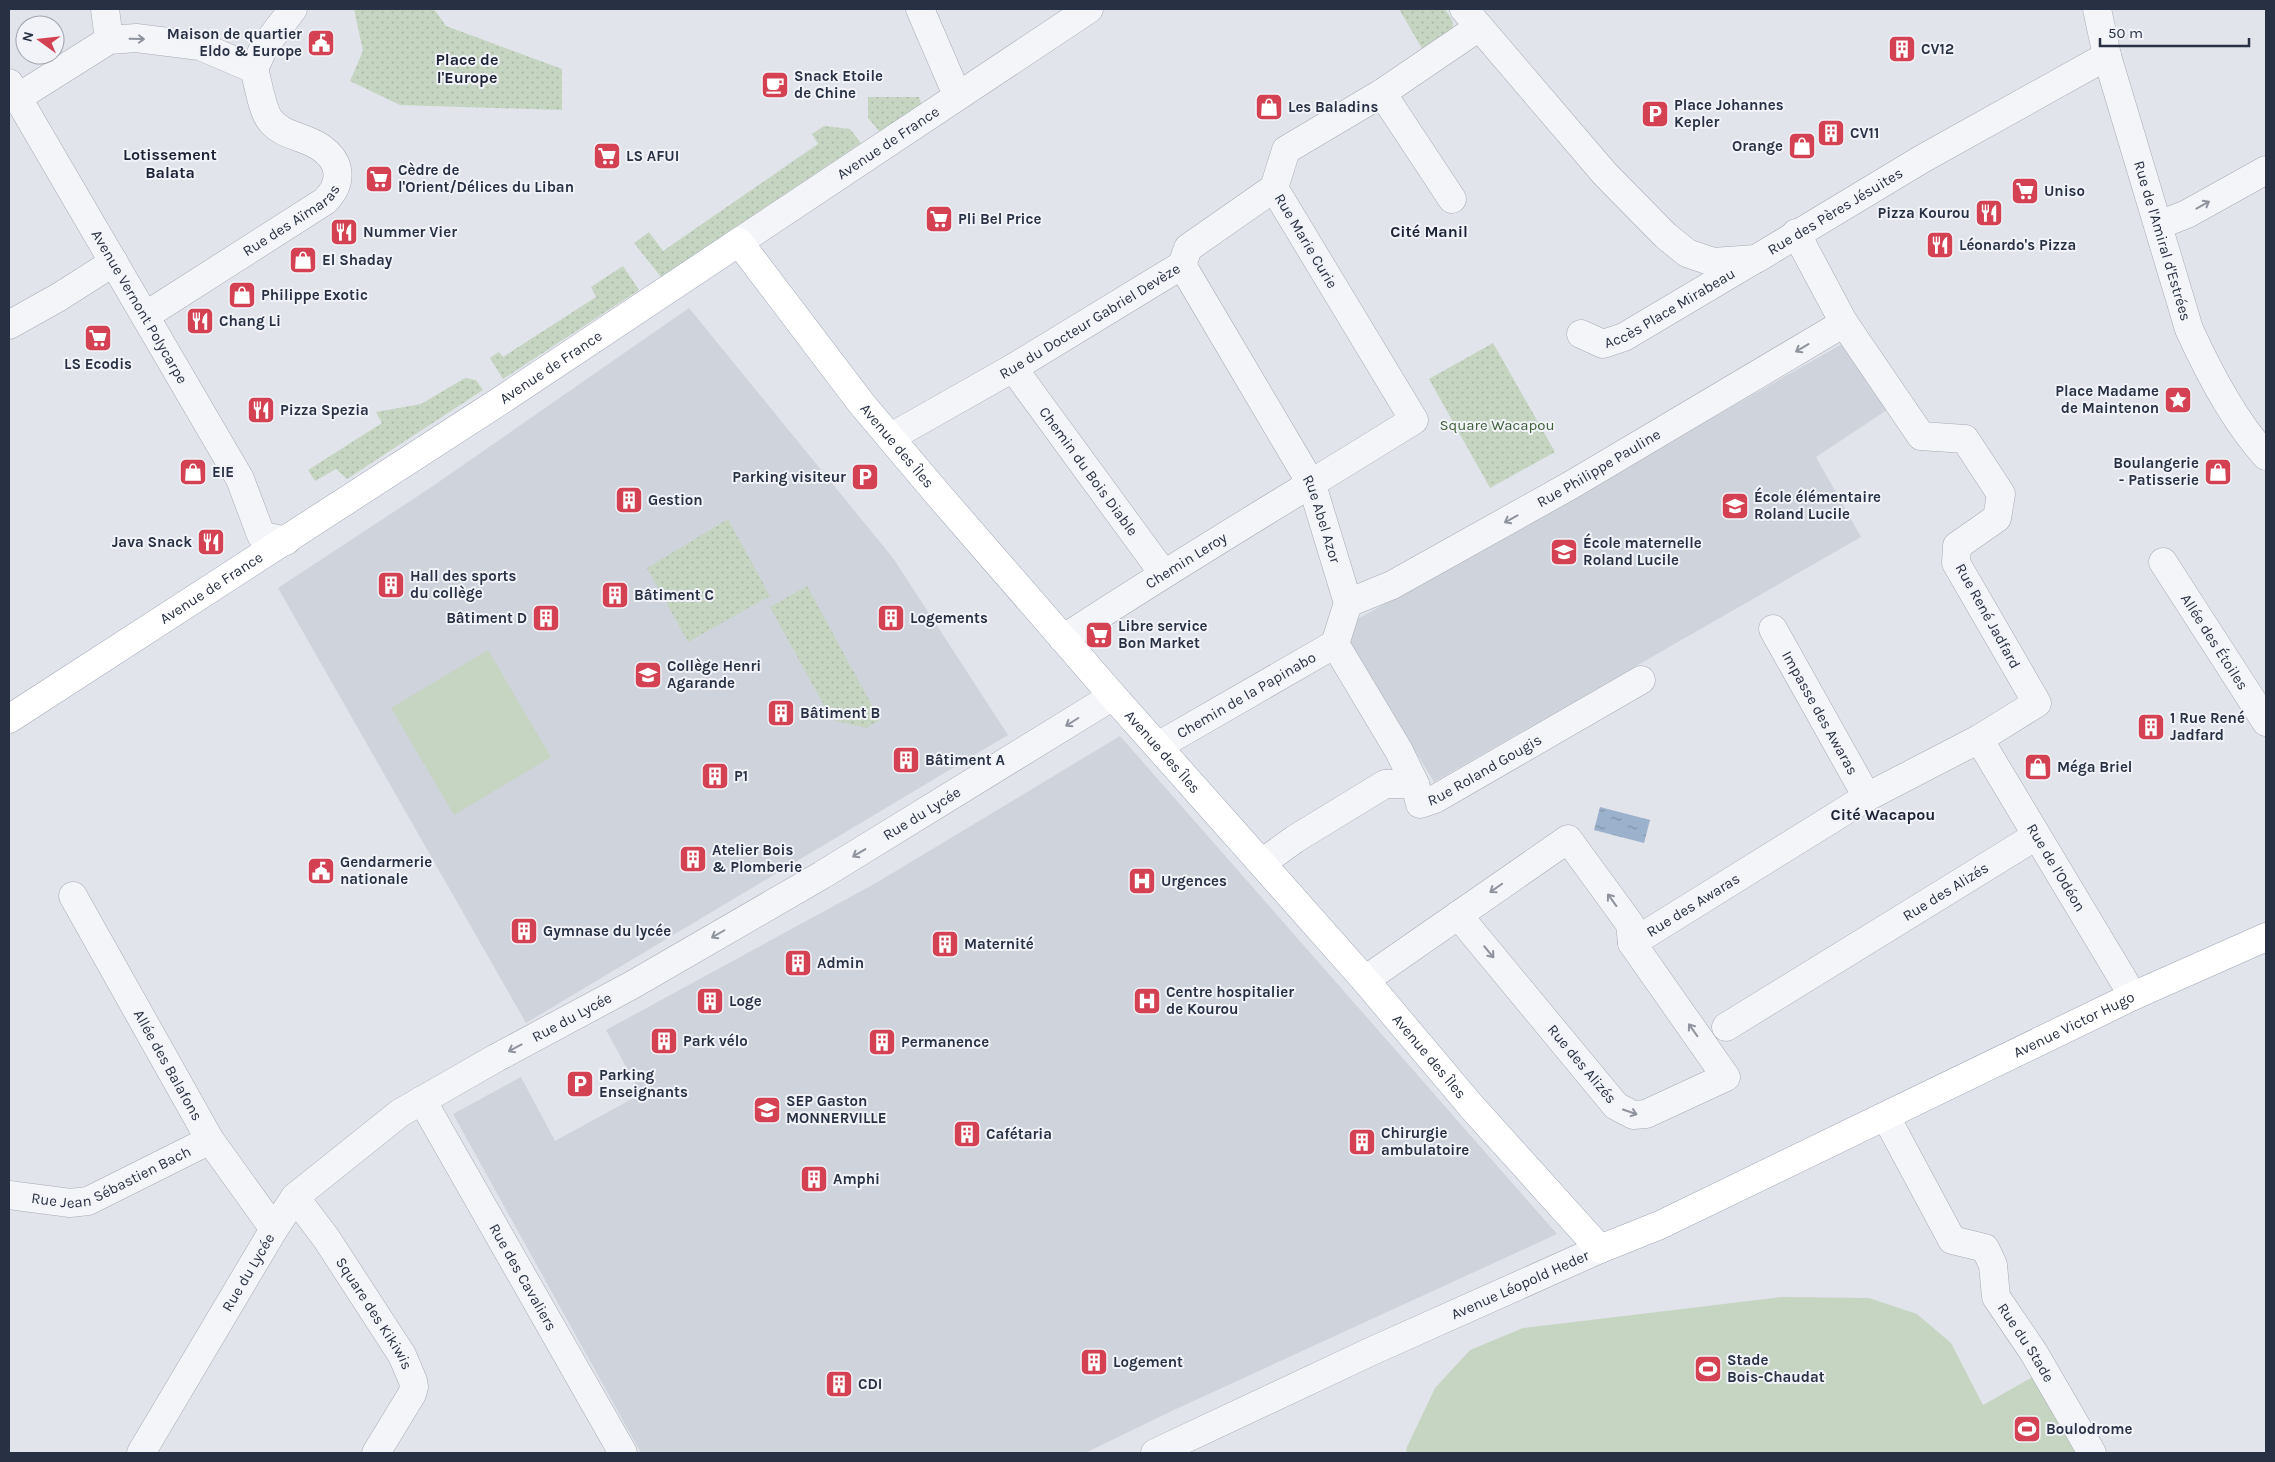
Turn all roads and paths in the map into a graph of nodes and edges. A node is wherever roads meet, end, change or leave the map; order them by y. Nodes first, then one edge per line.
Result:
1 (105, 9) edge
2 (293, 9) edge
3 (920, 9) edge
4 (1089, 9) edge
5 (2097, 9) edge
6 (1471, 18) edge
7 (109, 40) junction
8 (2107, 56) junction
9 (254, 69) junction
10 (13, 90) edge
11 (1382, 93) junction
12 (957, 96) junction
13 (2266, 170) edge
14 (1274, 188) junction
15 (1452, 199) dead end
16 (2159, 225) junction
17 (1796, 233) junction
18 (739, 242) junction
19 (1756, 259) junction
20 (114, 262) junction
21 (1182, 265) junction
22 (146, 316) junction
23 (1844, 323) junction
24 (9, 325) edge
25 (1582, 334) dead end
26 (1013, 368) junction
27 (891, 438) junction
28 (2266, 456) edge
29 (1312, 484) junction
30 (268, 545) junction
31 (2163, 562) dead end
32 (1163, 573) junction
33 (1348, 603) junction
34 (1773, 628) dead end
35 (1063, 639) junction
36 (1335, 644) junction
37 (1641, 680) dead end
38 (1113, 696) junction
39 (9, 719) edge
40 (2266, 722) edge
41 (1979, 739) junction
42 (1158, 746) junction
43 (1415, 784) junction
44 (1867, 797) junction
45 (2036, 836) junction
46 (1262, 863) junction
47 (73, 896) dead end
48 (1458, 915) junction
49 (2266, 938) edge
50 (1632, 943) junction
51 (1365, 980) junction
52 (2133, 996) junction
53 (1726, 1027) dead end
54 (422, 1100) junction
55 (1886, 1116) junction
56 (210, 1140) junction
57 (9, 1195) edge
58 (295, 1197) junction
59 (274, 1229) junction
60 (1600, 1249) junction
61 (387, 1448) edge
62 (141, 1453) edge
63 (624, 1453) edge
64 (1155, 1453) edge
65 (2092, 1453) edge

1 - 7 street
2 - 9 street
3 - 12 street
4 - 12 street, Avenue de France
5 - 8 street, Rue de l'Amiral d'Estrées
6 - 11 street, Rue Marie Curie
6 - 19 street, Rue des Pères Jésuites
7 -> 9 street
7 - 10 street
8 - 16 street, Rue de l'Amiral d'Estrées
8 - 17 street, Rue des Pères Jésuites
9 - 22 street, Rue des Aïmaras
10 - 20 street, Avenue Vernont Polycarpe
11 - 14 street, Rue Marie Curie
11 - 15 street
12 - 18 street, Avenue de France
16 -> 13 street
14 - 21 street, Rue du Docteur Gabriel Devèze
14 - 29 street, Rue Marie Curie
16 - 28 street, Rue de l'Amiral d'Estrées
17 - 19 street, Rue des Pères Jésuites
17 - 23 street, Rue René Jadfard
18 - 27 main road, Avenue des Îles
18 - 30 main road, Avenue de France
19 - 25 street, Accès Place Mirabeau
20 - 22 street, Avenue Vernont Polycarpe
20 - 24 street
21 - 26 street, Rue du Docteur Gabriel Devèze
21 - 29 street, Rue Abel Azor
22 - 30 street, Avenue Vernont Polycarpe
23 -> 33 street, Rue Philippe Pauline
23 - 41 street, Rue René Jadfard
26 - 27 street, Rue du Docteur Gabriel Devèze
26 - 32 street, Chemin du Bois Diable
27 - 35 main road, Avenue des Îles
29 - 32 street, Chemin Leroy
29 - 33 street, Rue Abel Azor
30 - 39 main road, Avenue de France
31 - 40 street, Allée des Étoiles
32 - 35 street, Chemin Leroy
33 - 36 street
34 - 44 street, Impasse des Awaras
35 - 38 main road, Avenue des Îles
36 - 42 street, Chemin de la Papinabo
36 - 43 street
37 - 43 street, Rue Roland Gougis
38 - 42 main road, Avenue des Îles
38 -> 54 street, Rue du Lycée
41 - 44 street, Rue des Awaras
41 - 45 street, Rue de l'Odéon
42 - 46 main road, Avenue des Îles
43 - 46 street, Rue Roland Gougis
44 - 50 street, Rue des Awaras
45 - 52 street, Rue de l'Odéon
45 - 53 street, Rue des Alizés
46 - 51 main road, Avenue des Îles
47 - 56 street, Allée des Balafons
50 -> 48 street, Rue des Awaras
48 -> 50 street, Rue des Alizés
48 - 51 street
49 - 52 main road, Avenue Victor Hugo
51 - 60 main road, Avenue des Îles
52 - 55 main road, Avenue Victor Hugo
54 - 58 street, Rue du Lycée
54 - 63 street, Rue des Cavaliers
55 - 60 main road, Avenue Léopold Heder
55 - 65 street, Rue du Stade
56 - 57 street, Rue Jean Sébastien Bach
56 - 59 street, Allée des Balafons
58 - 59 street, Rue du Lycée
58 - 61 street, Square des Kikiwis
59 - 62 street, Rue du Lycée
60 - 64 street, Avenue Léopold Heder

